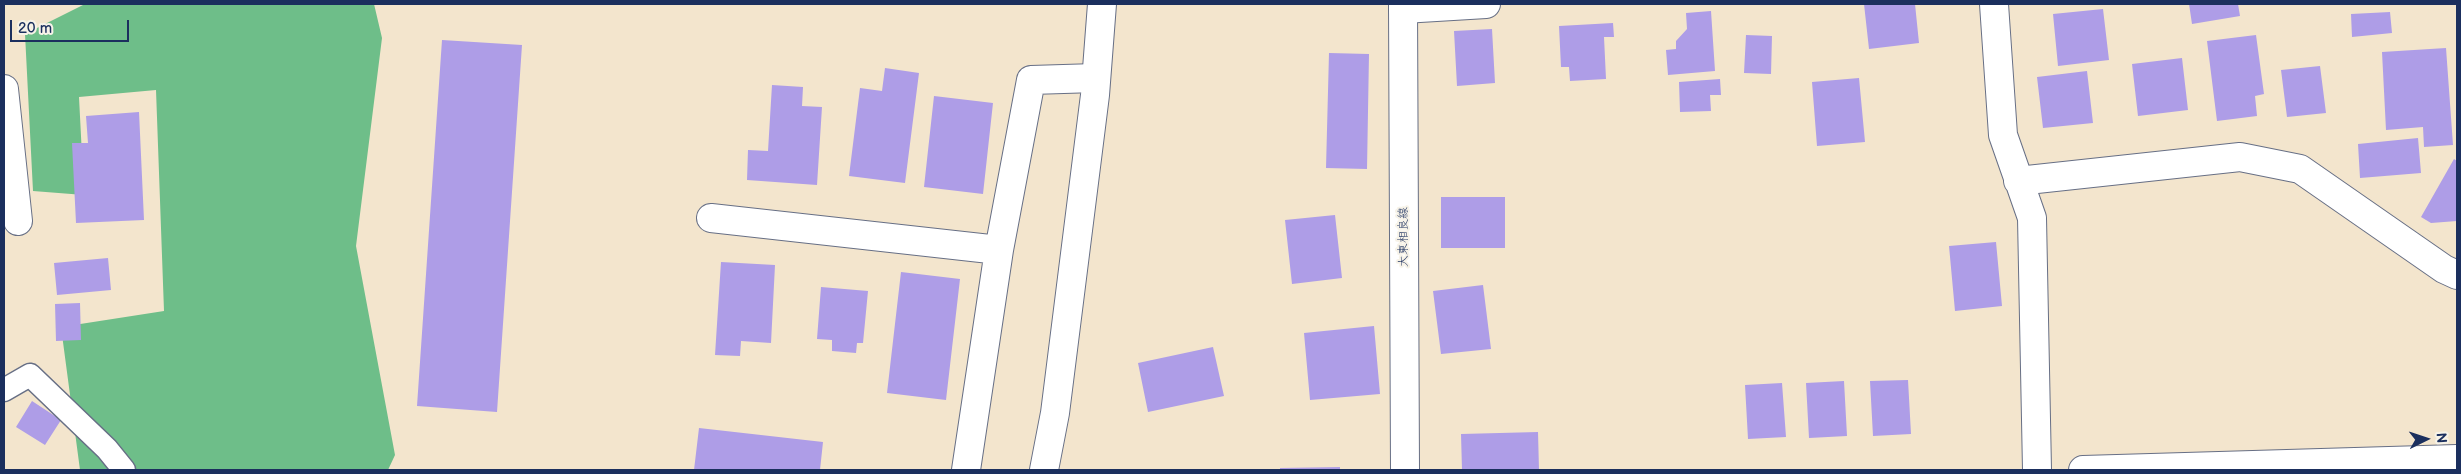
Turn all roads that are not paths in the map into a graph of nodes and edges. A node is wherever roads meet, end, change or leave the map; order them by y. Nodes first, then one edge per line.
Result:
1 (1102, 4) edge
2 (1486, 4) edge
3 (1994, 4) edge
4 (1403, 6) edge
5 (1096, 78) junction
6 (4, 89) edge
7 (2018, 181) junction
8 (711, 218) dead end
9 (18, 221) dead end
10 (999, 250) junction
11 (2457, 276) edge
12 (4, 390) edge
13 (2457, 459) edge
14 (124, 470) edge
15 (966, 470) edge
16 (1044, 470) edge
17 (1405, 470) edge
18 (2038, 470) edge
19 (2083, 470) edge

1 - 5 street
2 - 4 street
3 - 7 street
4 - 17 street, 大東相良線
5 - 10 street
5 - 16 street
6 - 9 street
7 - 11 street
7 - 18 street
8 - 10 street
10 - 15 street
12 - 14 lane
13 - 19 street

